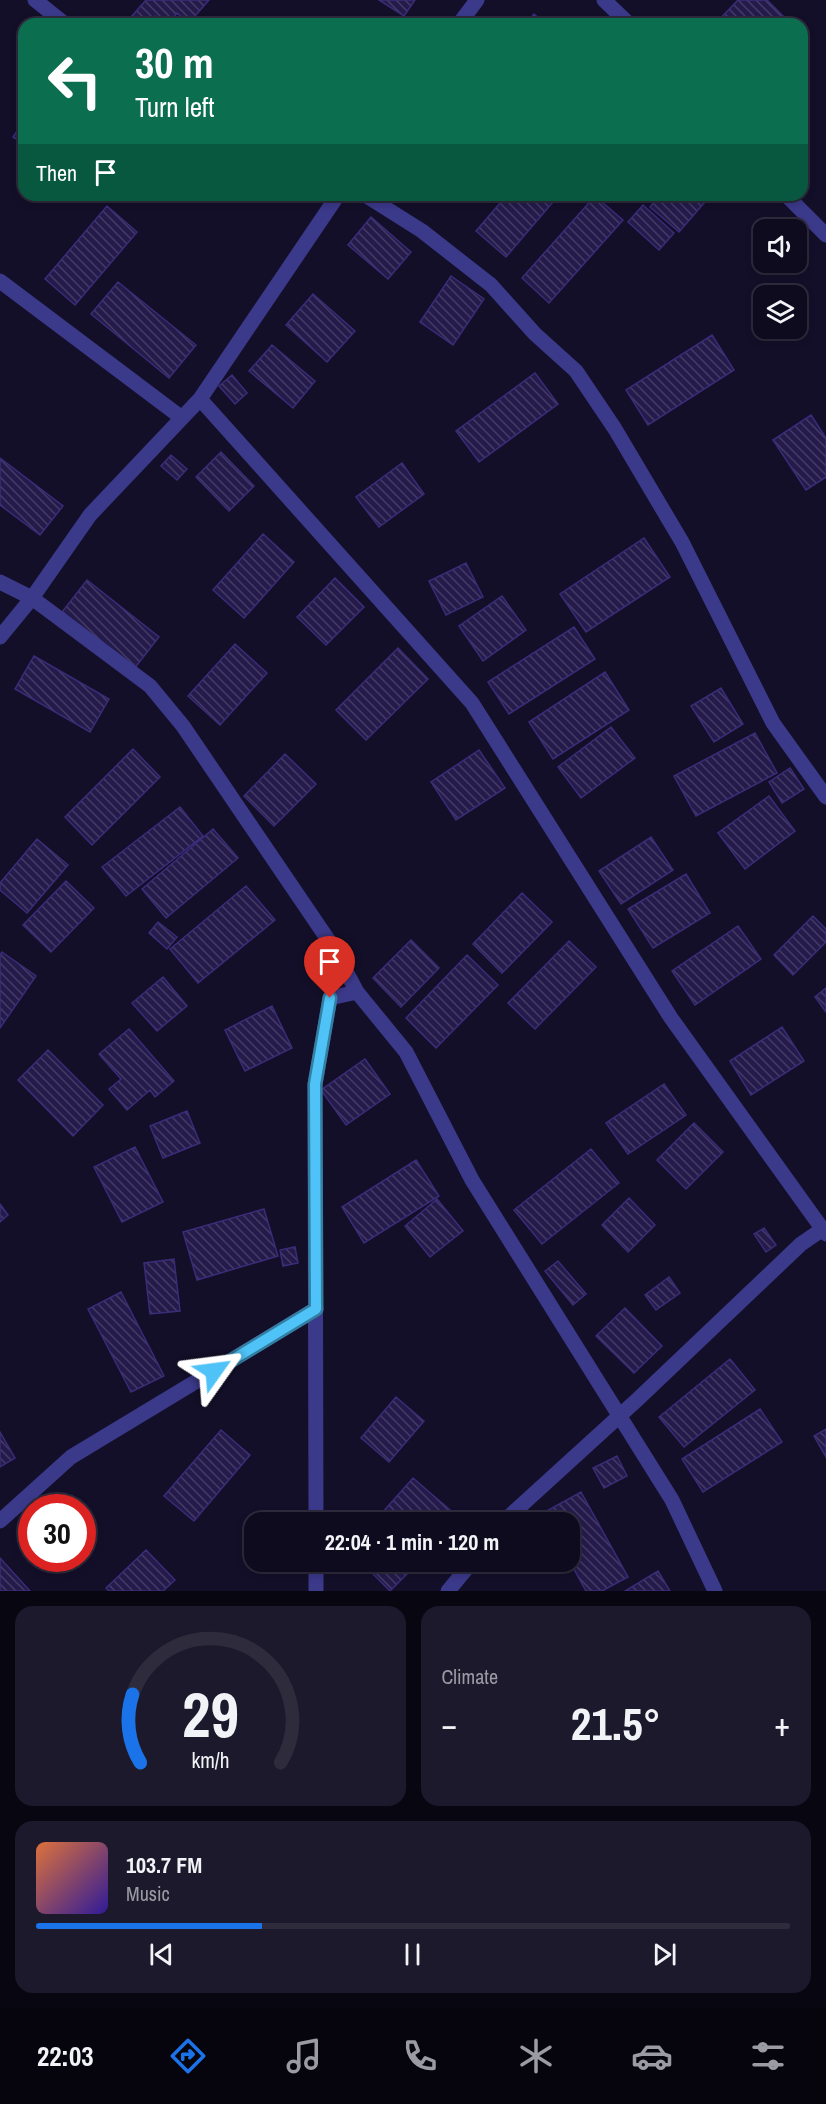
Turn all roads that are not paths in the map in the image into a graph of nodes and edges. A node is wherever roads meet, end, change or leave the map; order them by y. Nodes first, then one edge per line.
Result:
1 (35, 0) edge
2 (477, 0) edge
3 (604, 0) edge
4 (58, 18) edge
5 (464, 18) edge
6 (623, 18) edge
7 (334, 201) edge
8 (375, 201) edge
9 (792, 201) edge
10 (826, 235) edge
11 (0, 281) edge
12 (200, 399) junction
13 (182, 418) junction
14 (0, 582) edge
15 (32, 598) junction
16 (0, 637) edge
17 (820, 778) edge
18 (826, 797) edge
19 (357, 992) junction
20 (825, 1232) edge
21 (316, 1309) junction
22 (316, 1512) edge
23 (513, 1512) edge
24 (0, 1521) edge
25 (316, 1572) edge
26 (464, 1572) edge
27 (316, 1591) edge
28 (448, 1591) edge
29 (715, 1591) edge

1 - 4 street
2 - 5 street
3 - 6 street
7 - 12 street
8 - 17 street
9 - 10 street
11 - 13 street
12 - 13 street
12 - 20 street
13 - 15 street
14 - 15 street
15 - 16 street
15 - 19 street
17 - 18 street
19 - 21 street
19 - 29 street
20 - 23 street
21 - 22 street
21 - 24 street
25 - 27 street
26 - 28 street

